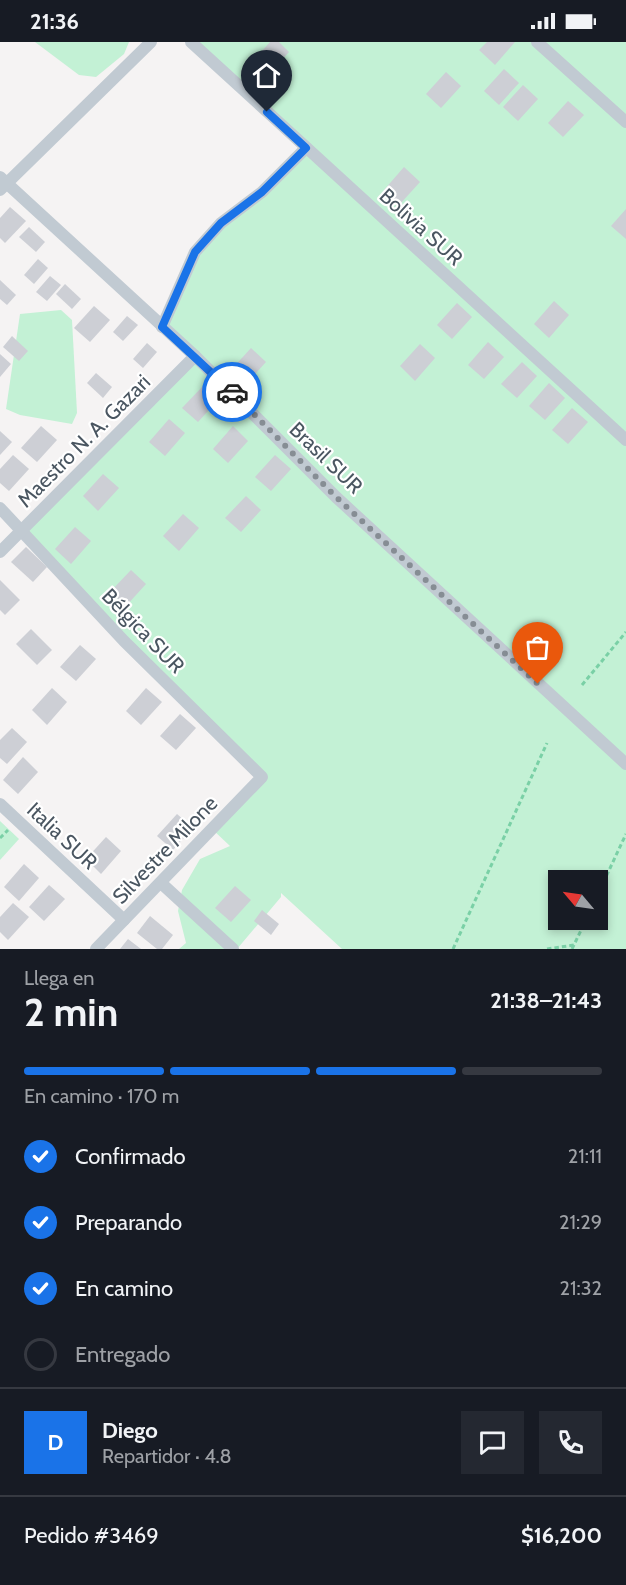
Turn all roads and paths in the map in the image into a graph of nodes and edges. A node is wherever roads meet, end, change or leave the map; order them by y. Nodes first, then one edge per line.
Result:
1 (151, 42) edge
2 (191, 42) edge
3 (537, 42) edge
4 (626, 122) edge
5 (306, 148) junction
6 (2, 184) edge
7 (162, 327) junction
8 (195, 356) junction
9 (626, 440) edge
10 (0, 508) edge
11 (22, 531) junction
12 (0, 552) edge
13 (626, 632) edge
14 (582, 685) dead end
15 (547, 743) dead end
16 (626, 764) edge
17 (262, 777) joint
18 (0, 804) edge
19 (626, 834) edge
20 (608, 872) edge
21 (161, 883) junction
22 (124, 920) junction
23 (581, 930) edge
24 (573, 947) edge
25 (96, 949) edge
26 (233, 949) edge
27 (453, 949) edge
28 (547, 949) edge

1 - 6 street
2 - 5 street, Bolivia SUR
3 - 4 street
5 - 7 street
5 - 9 street, Bolivia SUR
6 - 7 street, Brasil SUR
7 - 8 street, Brasil SUR
8 - 11 street, Maestro N. A. Gazari
8 - 16 street, Brasil SUR
10 - 11 street, Bélgica SUR
11 - 12 street, Maestro N. A. Gazari
11 - 17 street, Bélgica SUR
13 - 14 path
15 - 27 path
17 - 21 street, Silvestre Milone
18 - 22 street, Italia SUR
19 - 20 path
21 - 22 street, Silvestre Milone
21 - 26 street
22 - 25 street, Silvestre Milone
23 - 24 path
24 - 28 path

